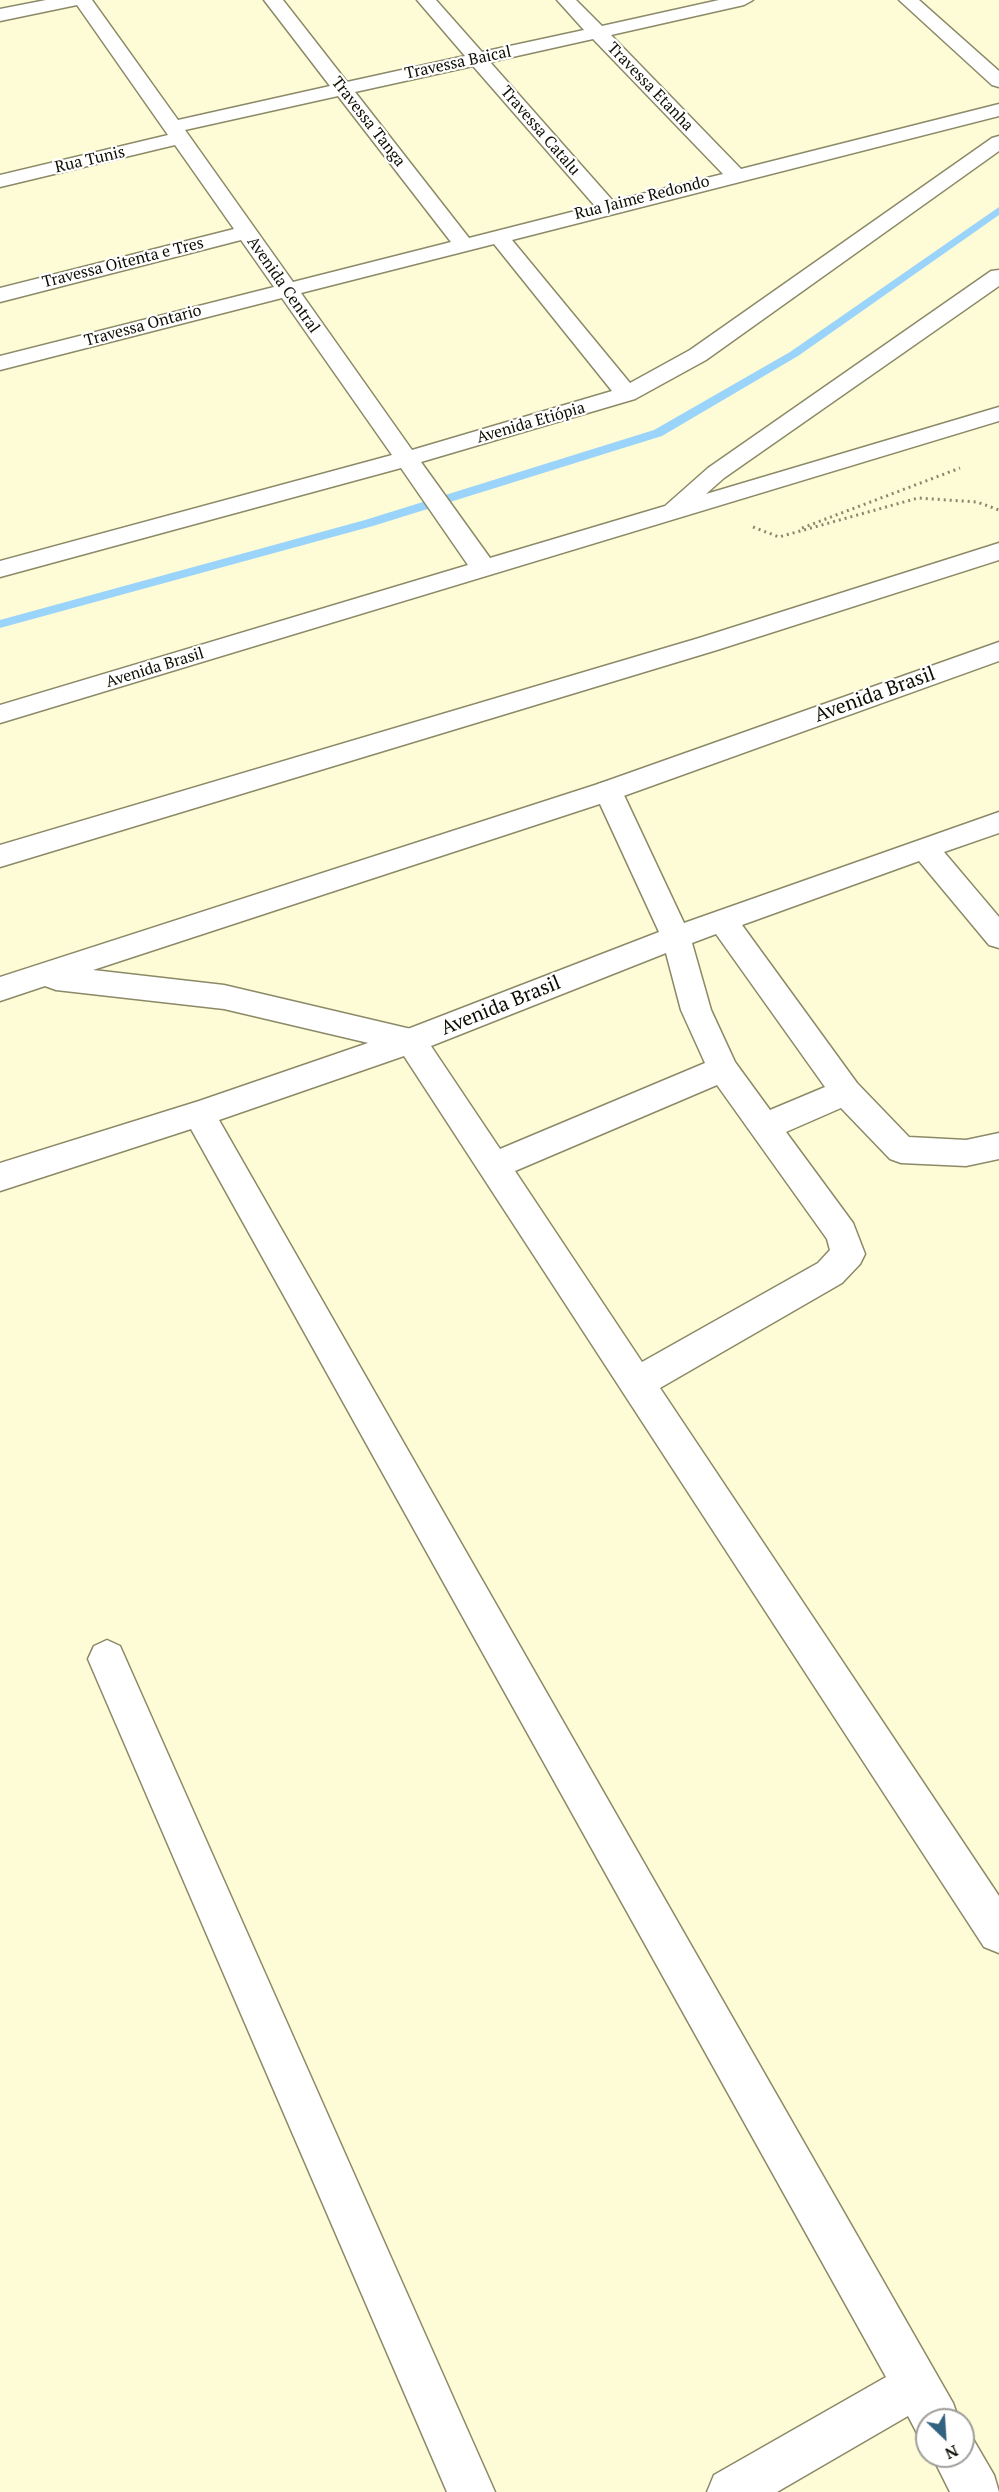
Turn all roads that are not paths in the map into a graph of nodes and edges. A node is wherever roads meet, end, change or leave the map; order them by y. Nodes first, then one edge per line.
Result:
1 (73, 0) edge
2 (83, 0) edge
3 (273, 0) edge
4 (426, 0) edge
5 (566, 0) edge
6 (908, 0) edge
7 (731, 1) edge
8 (0, 15) edge
9 (597, 32) junction
10 (477, 59) junction
11 (999, 81) edge
12 (342, 89) junction
13 (999, 110) edge
14 (176, 133) junction
15 (999, 142) edge
16 (735, 175) junction
17 (0, 181) edge
18 (607, 207) junction
19 (246, 232) junction
20 (497, 235) junction
21 (463, 244) junction
22 (999, 276) edge
23 (286, 289) junction
24 (0, 294) edge
25 (0, 363) edge
26 (627, 394) junction
27 (999, 414) edge
28 (406, 459) junction
29 (669, 513) junction
30 (999, 551) edge
31 (0, 569) edge
32 (485, 570) junction
33 (999, 651) edge
34 (0, 714) edge
35 (608, 791) junction
36 (999, 822) edge
37 (924, 849) junction
38 (0, 856) edge
39 (722, 920) junction
40 (676, 937) junction
41 (999, 937) edge
42 (43, 977) junction
43 (0, 989) edge
44 (411, 1041) junction
45 (723, 1070) junction
46 (846, 1092) junction
47 (199, 1114) junction
48 (764, 1127) junction
49 (999, 1146) edge
50 (493, 1166) junction
51 (0, 1177) edge
52 (636, 1384) junction
53 (107, 1659) dead end
54 (999, 1932) edge
55 (926, 2403) edge
56 (963, 2468) edge
57 (471, 2492) edge
58 (731, 2492) edge
59 (977, 2492) edge

1 - 8 main road
2 - 14 main road, Avenida Central
3 - 12 main road, Travessa Tanga
4 - 10 main road, Travessa Catalu
5 - 9 main road, Travessa Etanha
6 - 11 main road
7 - 9 main road, Travessa Baical
9 - 10 main road, Travessa Baical
9 - 16 main road, Travessa Etanha
10 - 12 main road, Travessa Baical
10 - 18 main road, Travessa Catalu
12 - 14 main road, Travessa Baical
12 - 21 main road, Travessa Tanga
13 - 16 main road, Rua Jaime Redondo
14 - 17 main road, Rua Tunis
14 - 19 main road, Avenida Central
15 - 26 main road, Avenida Etiópia
16 - 18 main road, Rua Jaime Redondo
18 - 20 main road, Rua Jaime Redondo
19 - 23 main road, Avenida Central
19 - 24 main road, Travessa Oitenta e Tres
20 - 21 main road, Rua Jaime Redondo
20 - 26 main road
21 - 23 main road, Rua Jaime Redondo
22 - 29 main road
23 - 25 main road, Travessa Ontario
23 - 28 main road, Avenida Central
26 - 28 main road, Avenida Etiópia
27 - 29 main road, Avenida Brasil
28 - 31 main road, Avenida Etiópia
28 - 32 main road, Avenida Central
29 - 32 main road, Avenida Brasil
30 - 38 main road
32 - 34 main road, Avenida Brasil
33 - 35 main road, Avenida Brasil
35 - 40 main road
35 - 42 main road, Avenida Brasil
36 - 37 main road, Avenida Brasil
37 - 39 main road, Avenida Brasil
37 - 41 main road
39 - 40 main road, Avenida Brasil
39 - 46 main road
40 - 44 main road, Avenida Brasil
40 - 45 main road
42 - 43 main road, Avenida Brasil
42 - 44 main road
44 - 47 main road, Avenida Brasil
44 - 50 main road
45 - 48 main road
45 - 50 main road
46 - 48 main road
46 - 49 main road
47 - 51 main road, Avenida Brasil
47 - 55 main road
48 - 52 main road
50 - 52 main road
52 - 54 main road
53 - 57 main road
55 - 58 main road
56 - 59 main road

